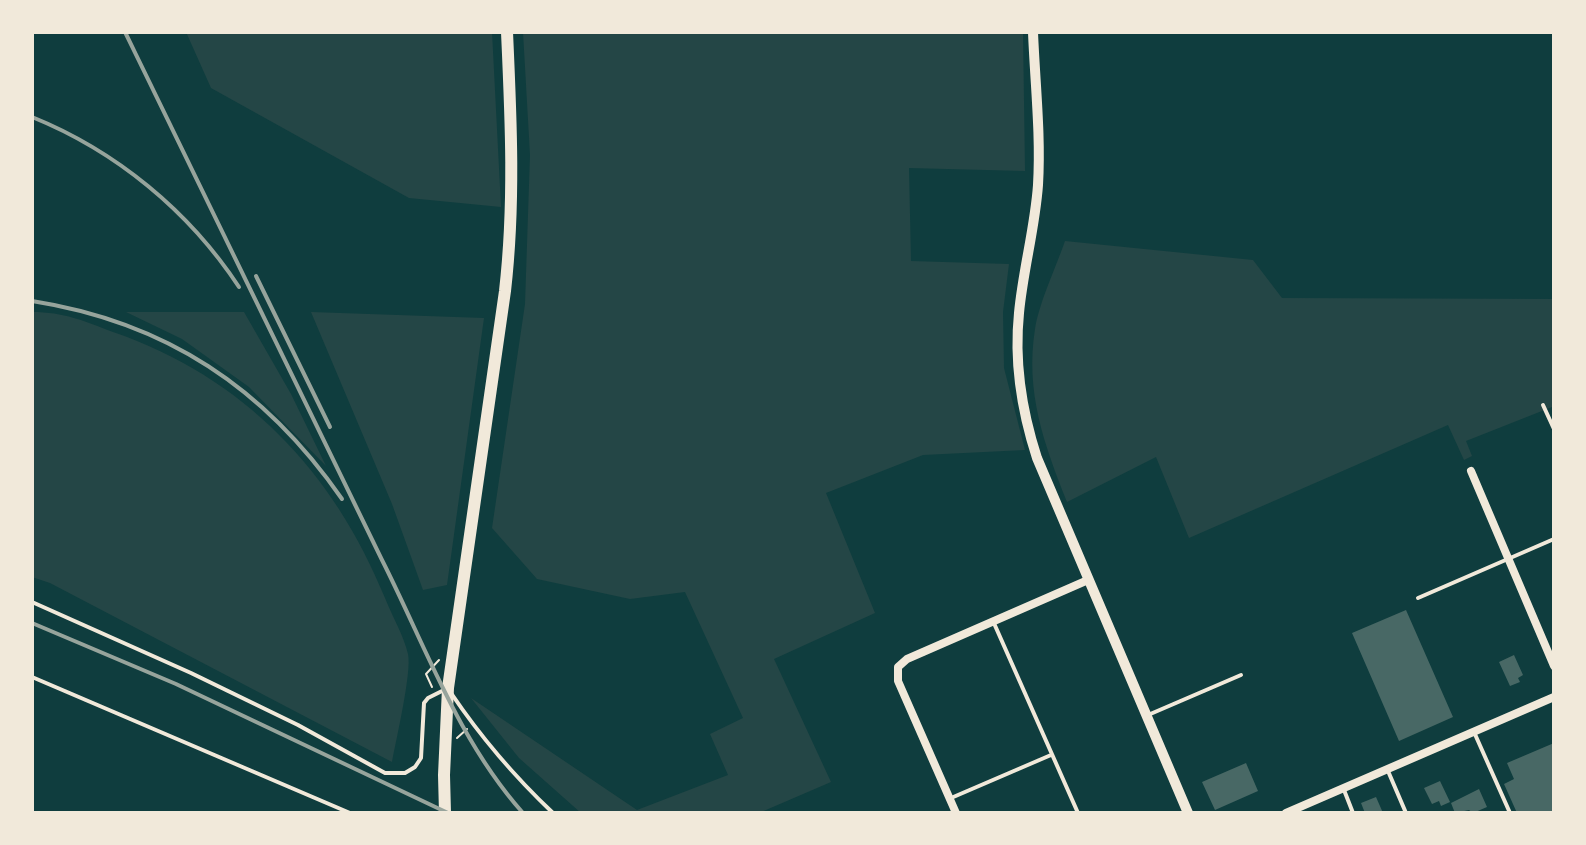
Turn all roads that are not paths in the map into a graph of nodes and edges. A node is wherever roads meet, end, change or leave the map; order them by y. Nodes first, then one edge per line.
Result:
1 (507, 32) edge
2 (1033, 32) edge
3 (1543, 405) dead end
4 (1554, 429) edge
5 (1471, 471) dead end
6 (1554, 539) edge
7 (1508, 559) junction
8 (1088, 580) junction
9 (1418, 598) dead end
10 (32, 602) edge
11 (993, 621) junction
12 (1554, 666) edge
13 (1241, 675) dead end
14 (32, 677) edge
15 (448, 688) junction
16 (1554, 697) edge
17 (1145, 716) junction
18 (1474, 732) junction
19 (1051, 755) junction
20 (1388, 769) junction
21 (1343, 788) junction
22 (949, 799) junction
23 (350, 813) edge
24 (445, 813) edge
25 (553, 813) edge
26 (956, 813) edge
27 (1078, 813) edge
28 (1188, 813) edge
29 (1286, 813) edge
30 (1353, 813) edge
31 (1406, 813) edge
32 (1510, 813) edge

1 - 15 main road
2 - 8 street
3 - 4 lane
5 - 7 street
6 - 7 lane
7 - 9 lane
7 - 12 street
8 - 11 street
8 - 17 street
10 - 15 lane
11 - 19 lane
11 - 22 street
13 - 17 lane
14 - 23 lane
15 - 24 main road
15 - 25 lane
16 - 18 street
17 - 28 street
18 - 20 street
18 - 32 lane
19 - 22 lane
19 - 27 lane
20 - 21 street
20 - 31 lane
21 - 29 street
21 - 30 lane
22 - 26 street

